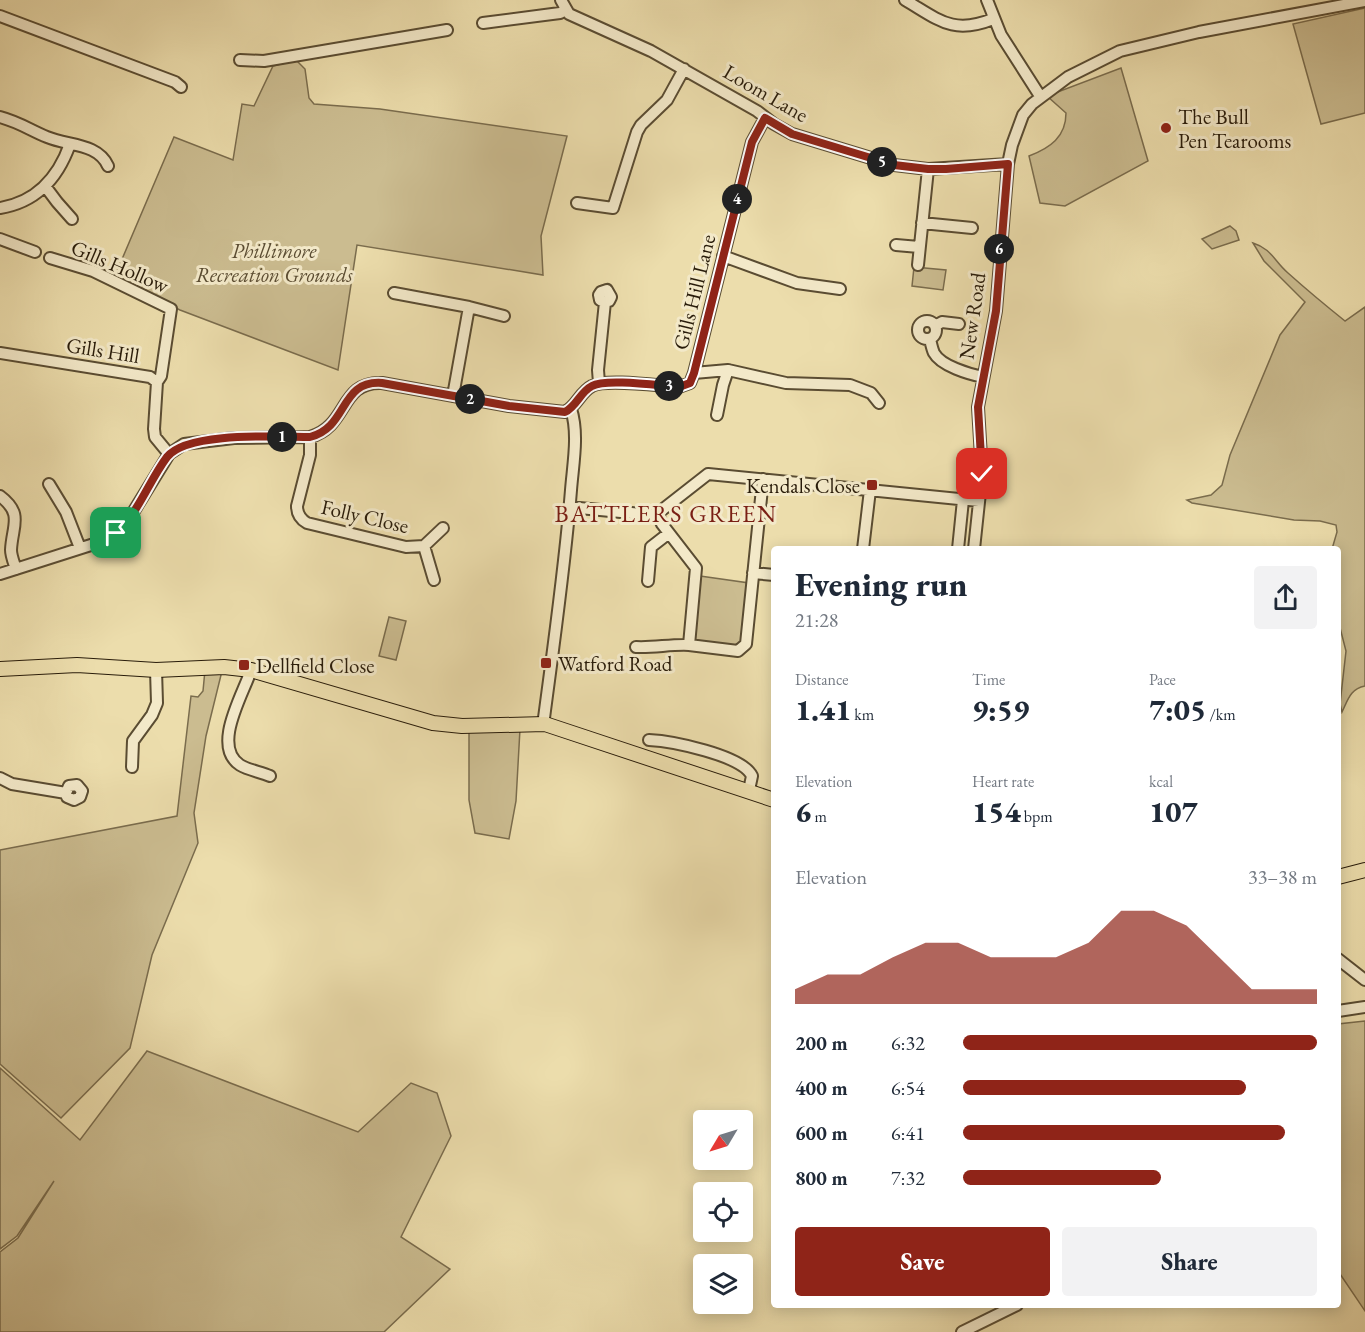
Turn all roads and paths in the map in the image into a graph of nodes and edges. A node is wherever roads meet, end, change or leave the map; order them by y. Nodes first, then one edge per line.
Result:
1 (905, 0) edge
2 (987, 0) edge
3 (1365, 1) edge
4 (563, 5) edge
5 (0, 16) edge
6 (993, 19) junction
7 (483, 23) dead end
8 (447, 30) dead end
9 (240, 60) dead end
10 (684, 69) junction
11 (181, 87) dead end
12 (1040, 96) junction
13 (0, 117) edge
14 (765, 118) junction
15 (70, 144) junction
16 (1008, 164) junction
17 (108, 166) dead end
18 (928, 169) junction
19 (45, 186) junction
20 (577, 203) dead end
21 (0, 208) edge
22 (72, 219) dead end
23 (922, 223) junction
24 (972, 228) dead end
25 (0, 238) edge
26 (896, 245) dead end
27 (919, 247) junction
28 (35, 252) dead end
29 (723, 256) junction
30 (50, 258) dead end
31 (918, 265) dead end
32 (840, 289) dead end
33 (394, 293) dead end
34 (605, 302) dead end
35 (469, 307) junction
36 (504, 316) dead end
37 (959, 324) dead end
38 (935, 326) junction
39 (930, 339) junction
40 (0, 352) edge
41 (728, 370) junction
42 (694, 373) junction
43 (983, 377) junction
44 (157, 382) junction
45 (599, 383) junction
46 (453, 396) junction
47 (879, 403) dead end
48 (571, 409) junction
49 (717, 415) dead end
50 (310, 437) junction
51 (169, 454) junction
52 (763, 479) junction
53 (49, 484) dead end
54 (870, 490) junction
55 (0, 496) edge
56 (963, 500) junction
57 (979, 501) junction
58 (569, 507) junction
59 (657, 513) junction
60 (443, 528) dead end
61 (669, 533) junction
62 (424, 546) junction
63 (863, 546) edge
64 (958, 546) edge
65 (974, 546) edge
66 (80, 548) junction
67 (16, 569) junction
68 (753, 573) junction
69 (0, 574) edge
70 (771, 575) edge
71 (434, 580) dead end
72 (648, 580) dead end
73 (690, 645) junction
74 (636, 647) dead end
75 (0, 669) edge
76 (156, 670) junction
77 (251, 670) junction
78 (545, 724) junction
79 (649, 740) dead end
80 (132, 767) dead end
81 (270, 776) dead end
82 (0, 778) edge
83 (748, 790) junction
84 (66, 793) dead end
85 (771, 799) edge
86 (1365, 870) edge
87 (1341, 876) edge
88 (1341, 961) edge
89 (1365, 980) edge
90 (1365, 1007) edge
91 (1341, 1011) edge
92 (1011, 1308) edge
93 (962, 1332) edge

1 - 6 street
2 - 6 street
3 - 12 street, New Road
4 - 7 street
4 - 10 street, Loom Lane
5 - 11 street
6 - 12 street
8 - 9 street
10 - 14 street, Loom Lane
10 - 20 street
12 - 16 street, New Road
13 - 15 street
14 - 18 street, Loom Lane
14 - 29 street, Gills Hill Lane
15 - 17 street
15 - 19 street
16 - 18 street, Loom Lane
16 - 43 street, New Road
18 - 23 street
19 - 21 street
19 - 22 street
23 - 24 street
23 - 27 street
25 - 28 street
26 - 27 street
27 - 31 street
29 - 32 street
29 - 42 street, Gills Hill Lane
30 - 44 street, Gills Hollow
33 - 35 street
34 - 45 street
35 - 36 street
35 - 46 street
37 - 38 street
38 - 39 street
38 - 39 street
39 - 43 street
40 - 44 street, Gills Hill
41 - 42 street
41 - 47 street
41 - 49 street
42 - 45 street, Gills Hill Lane
43 - 57 street, New Road
44 - 51 street, Gills Hill
45 - 48 street
46 - 48 street
46 - 50 street
48 - 58 street
50 - 51 street
50 - 62 street, Folly Close
51 - 66 street
52 - 54 street
52 - 59 street
52 - 68 street
53 - 66 street
54 - 56 street
54 - 63 street
55 - 67 street
56 - 57 street
56 - 64 street
57 - 65 street, New Road
58 - 59 street
58 - 78 street
59 - 61 street
60 - 62 street, Folly Close
61 - 72 street
61 - 73 street
62 - 71 street, Folly Close
66 - 67 street
67 - 69 street
68 - 70 street
68 - 73 street
73 - 74 street
75 - 76 main road
76 - 77 main road
76 - 80 street
77 - 78 main road
77 - 81 street
78 - 83 main road
79 - 83 street
82 - 84 street
83 - 85 main road
86 - 87 main road
88 - 89 street
90 - 91 street
92 - 93 street

